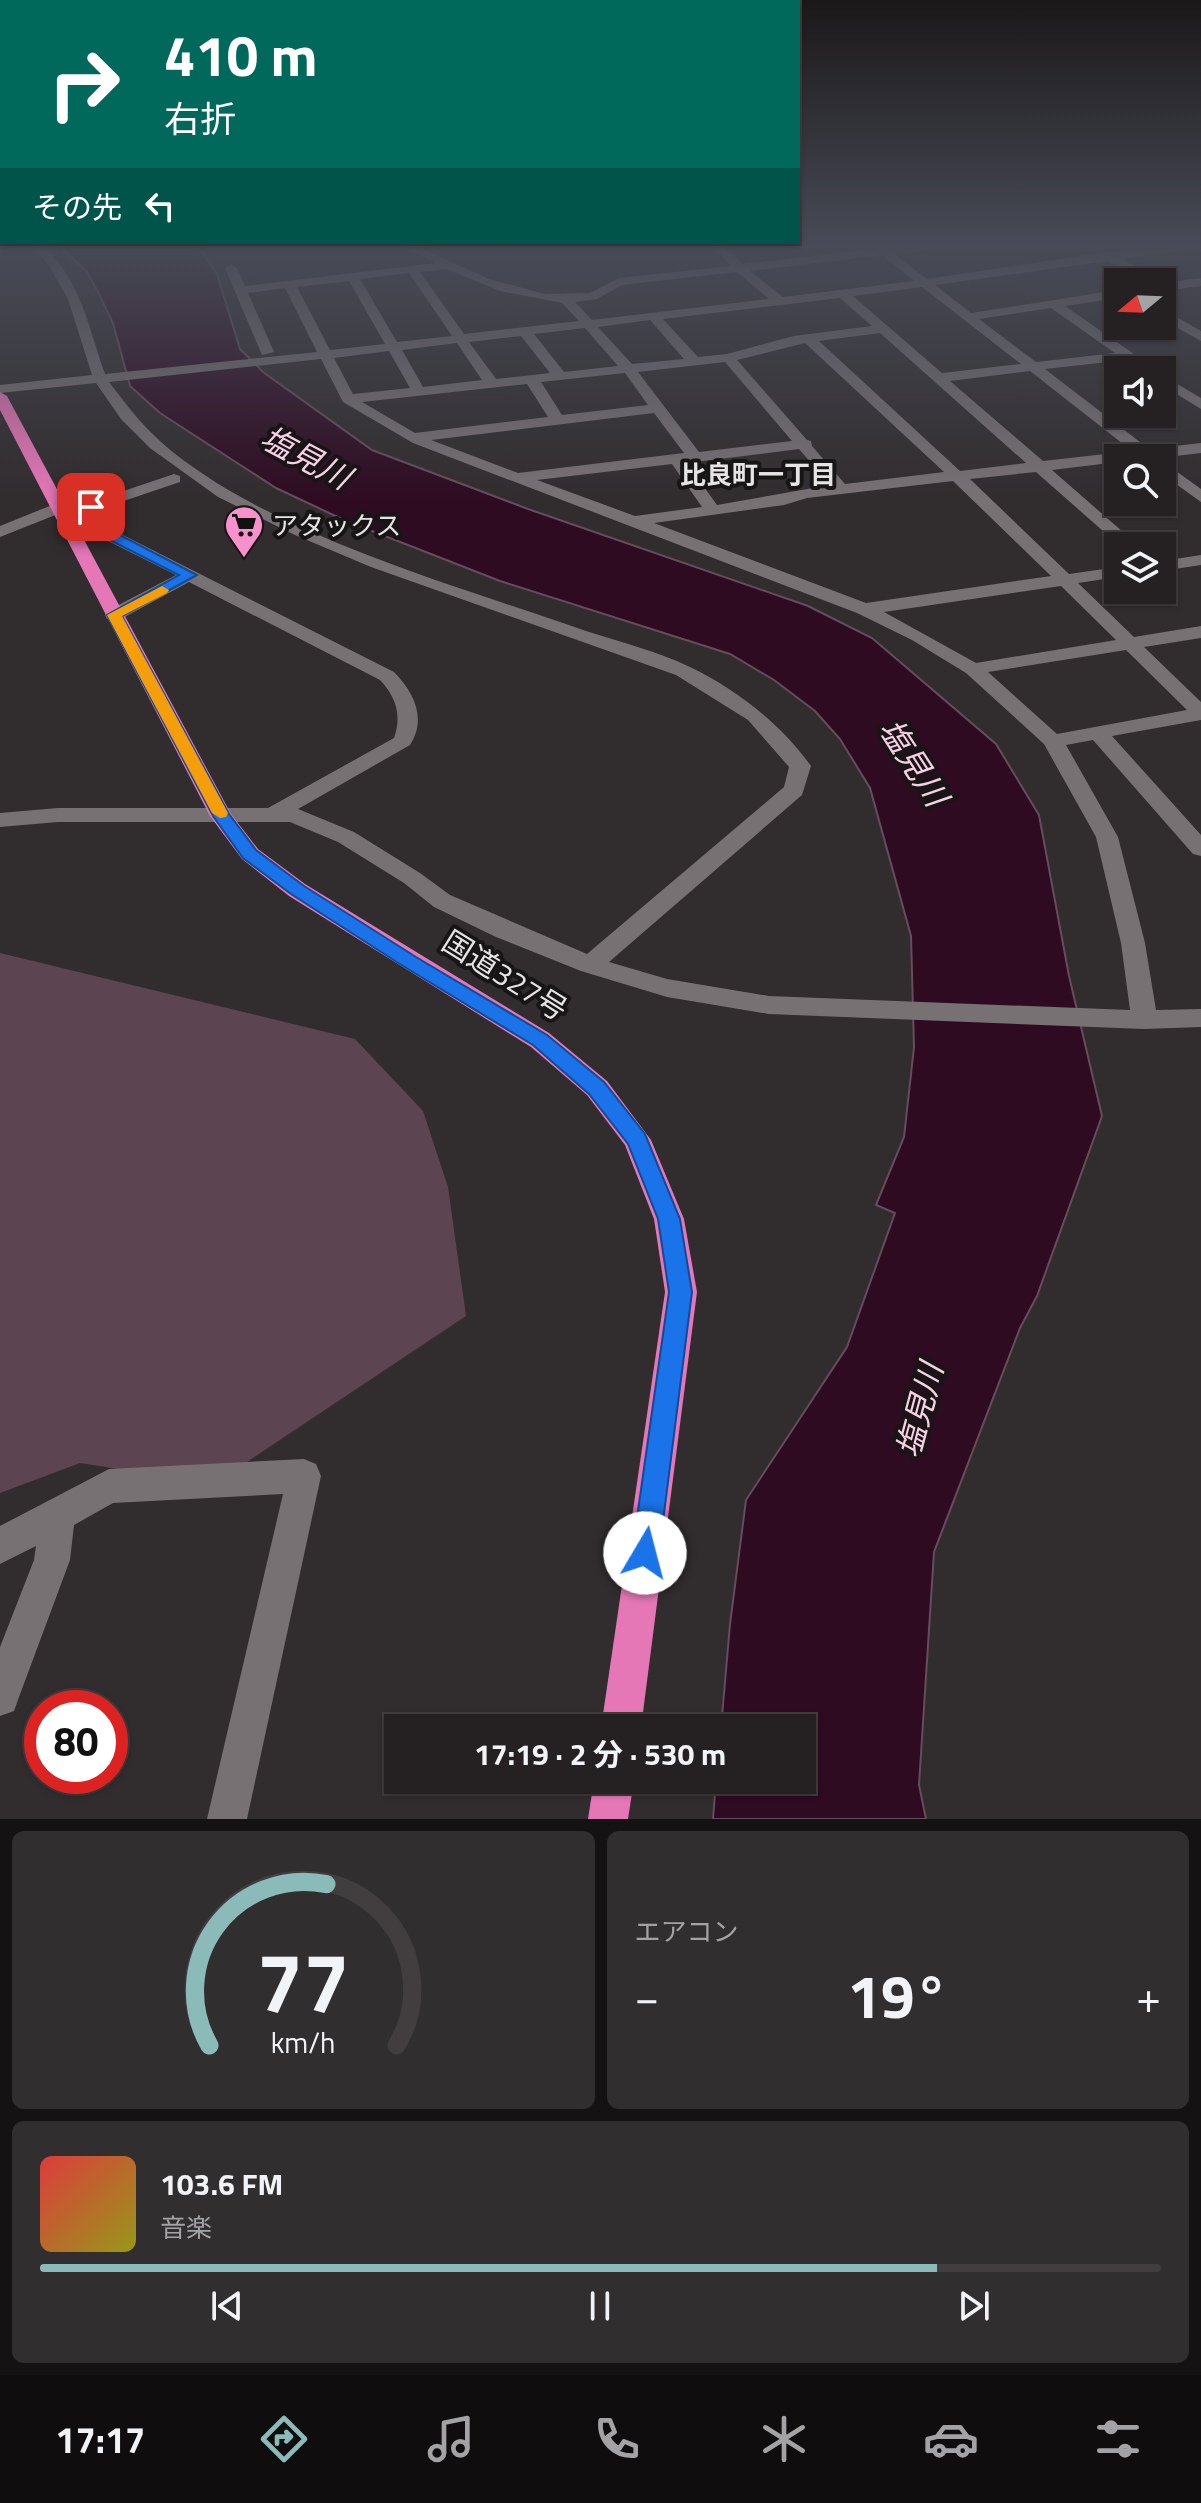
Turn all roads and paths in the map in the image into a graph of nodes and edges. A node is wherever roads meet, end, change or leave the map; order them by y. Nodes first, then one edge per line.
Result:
1 (88, 331) edge
2 (258, 331) edge
3 (313, 331) edge
4 (384, 331) edge
5 (454, 331) edge
6 (524, 331) joint
7 (596, 331) edge
8 (667, 331) edge
9 (866, 331) edge
10 (884, 331) edge
11 (985, 331) edge
12 (1093, 331) edge
13 (808, 338) junction
14 (460, 339) junction
15 (393, 347) junction
16 (325, 354) junction
17 (1129, 355) joint
18 (269, 357) junction
19 (728, 358) junction
20 (695, 362) junction
21 (1031, 367) junction
22 (629, 369) junction
23 (560, 376) junction
24 (939, 378) junction
25 (106, 380) junction
26 (532, 380) junction
27 (492, 384) junction
28 (1176, 388) edge
29 (0, 389) edge
30 (419, 392) junction
31 (0, 396) edge
32 (348, 399) junction
33 (1198, 401) edge
34 (659, 408) junction
35 (558, 421) junction
36 (415, 437) junction
37 (806, 444) junction
38 (1133, 444) edge
39 (1201, 448) edge
40 (1176, 452) edge
41 (695, 457) junction
42 (676, 459) junction
43 (1104, 461) edge
44 (1042, 467) junction
45 (1176, 477) edge
46 (517, 478) junction
47 (956, 478) junction
48 (174, 479) dead end
49 (843, 491) junction
50 (1201, 497) edge
51 (57, 508) junction
52 (712, 509) junction
53 (633, 521) junction
54 (3, 528) edge
55 (1114, 532) edge
56 (1201, 560) edge
57 (1176, 564) edge
58 (1104, 574) edge
59 (190, 575) junction
60 (1061, 580) junction
61 (864, 609) junction
62 (114, 615) junction
63 (1201, 632) edge
64 (1129, 643) junction
65 (973, 669) junction
66 (1201, 713) edge
67 (1099, 734) junction
68 (1053, 741) junction
69 (272, 815) junction
70 (221, 816) junction
71 (0, 820) edge
72 (1201, 849) edge
73 (590, 965) junction
74 (1201, 1018) edge
75 (1144, 1020) junction
76 (57, 1514) junction
77 (0, 1546) edge
78 (0, 1697) edge
79 (623, 1714) edge
80 (612, 1794) edge
81 (227, 1819) edge
82 (608, 1819) edge

1 - 25 street
2 - 18 street
3 - 16 street
4 - 15 street
5 - 14 street
6 - 14 street
6 - 23 street
7 - 22 street
8 - 20 street
9 - 13 street
10 - 24 street
11 - 21 street
12 - 17 street
13 - 19 street
13 - 47 street
14 - 15 street
14 - 27 street
15 - 16 street
15 - 30 street
16 - 18 street
16 - 32 street
17 - 21 street
18 - 25 street
19 - 20 street
19 - 37 street
20 - 22 street
21 - 24 street
21 - 38 street
22 - 23 street
22 - 34 street
23 - 26 street
24 - 44 street
25 - 29 street
25 - 73 street
26 - 27 street
26 - 35 street
27 - 30 street
28 - 33 street
30 - 32 street
31 - 51 highway, 国道327号
32 - 36 street
34 - 35 street
34 - 41 street
35 - 36 street
36 - 46 street
37 - 41 street
37 - 49 street
39 - 40 street
41 - 42 street
42 - 46 street
42 - 52 street
43 - 44 street
44 - 47 street
44 - 55 street
45 - 50 street
46 - 53 street
47 - 49 street
47 - 60 street
48 - 59 street
49 - 52 street
51 - 54 street
51 - 62 highway, 国道327号
52 - 53 street
53 - 61 street
56 - 57 street
58 - 60 street
59 - 62 street
59 - 69 street
60 - 61 street
60 - 64 street
61 - 65 street
62 - 70 highway, 国道327号
63 - 64 street
64 - 65 street
64 - 66 street
65 - 68 street
66 - 67 street
67 - 68 street
67 - 72 street
68 - 75 street
69 - 70 street
69 - 73 street
70 - 71 street
70 - 79 highway, 国道327号
73 - 75 street
74 - 75 street
76 - 77 street
76 - 78 street
76 - 81 street
80 - 82 highway

